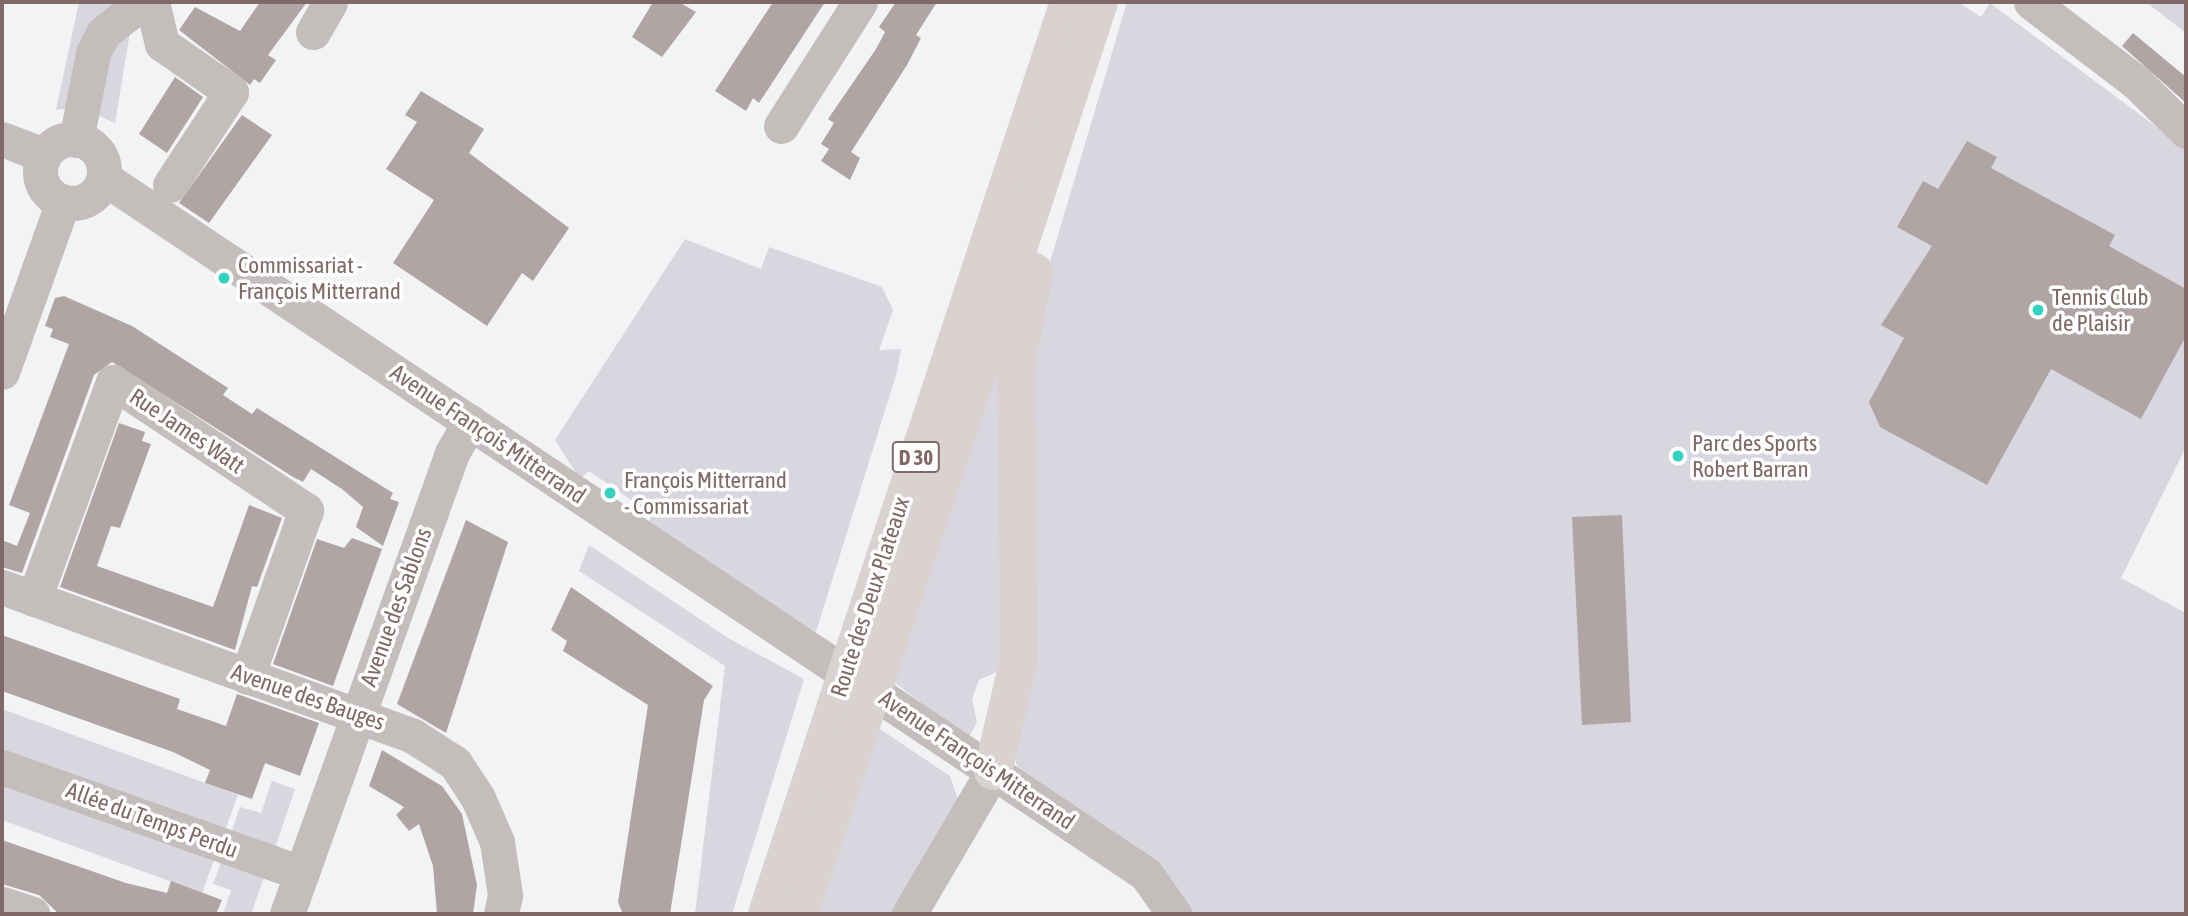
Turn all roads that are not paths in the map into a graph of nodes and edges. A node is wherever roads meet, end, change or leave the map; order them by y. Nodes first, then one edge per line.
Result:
1 (330, 2) edge
2 (860, 2) edge
3 (1069, 2) edge
4 (1099, 2) edge
5 (2031, 2) edge
6 (151, 5) edge
7 (313, 32) dead end
8 (781, 126) dead end
9 (2186, 131) edge
10 (2, 139) edge
11 (76, 140) junction
12 (44, 155) junction
13 (104, 178) junction
14 (170, 185) dead end
15 (1038, 189) junction
16 (63, 202) junction
17 (2, 372) edge
18 (470, 422) junction
19 (2, 587) edge
20 (34, 599) junction
21 (247, 677) junction
22 (372, 719) junction
23 (2, 767) edge
24 (993, 771) junction
25 (302, 873) junction
26 (2, 904) edge
27 (32, 914) edge
28 (287, 914) edge
29 (500, 914) edge
30 (766, 914) edge
31 (799, 914) edge
32 (909, 914) edge
33 (1174, 914) edge

1 - 7 street
2 - 8 street
3 - 30 main road, Route des Deux Plateaux / D 30
4 - 15 main road, Route des Deux Plateaux / D 30
5 - 9 street
6 - 11 street
6 - 14 street
10 - 12 street
11 - 12 street
11 - 13 street
12 - 16 street
13 - 16 street
13 - 18 street, Avenue François Mitterrand
15 - 24 main road
15 - 31 main road, Route des Deux Plateaux / D 30
16 - 17 street
18 - 22 street, Avenue des Sablons
18 - 24 street, Avenue François Mitterrand
19 - 20 street, Avenue des Bauges
20 - 21 street, Avenue des Bauges
20 - 21 street, Rue James Watt
21 - 22 street, Avenue des Bauges
22 - 25 street, Avenue des Sablons
22 - 29 street, Avenue des Bauges
23 - 25 street, Allée du Temps Perdu
24 - 32 street
24 - 33 street, Avenue François Mitterrand
25 - 28 street, Avenue des Sablons
26 - 27 street

